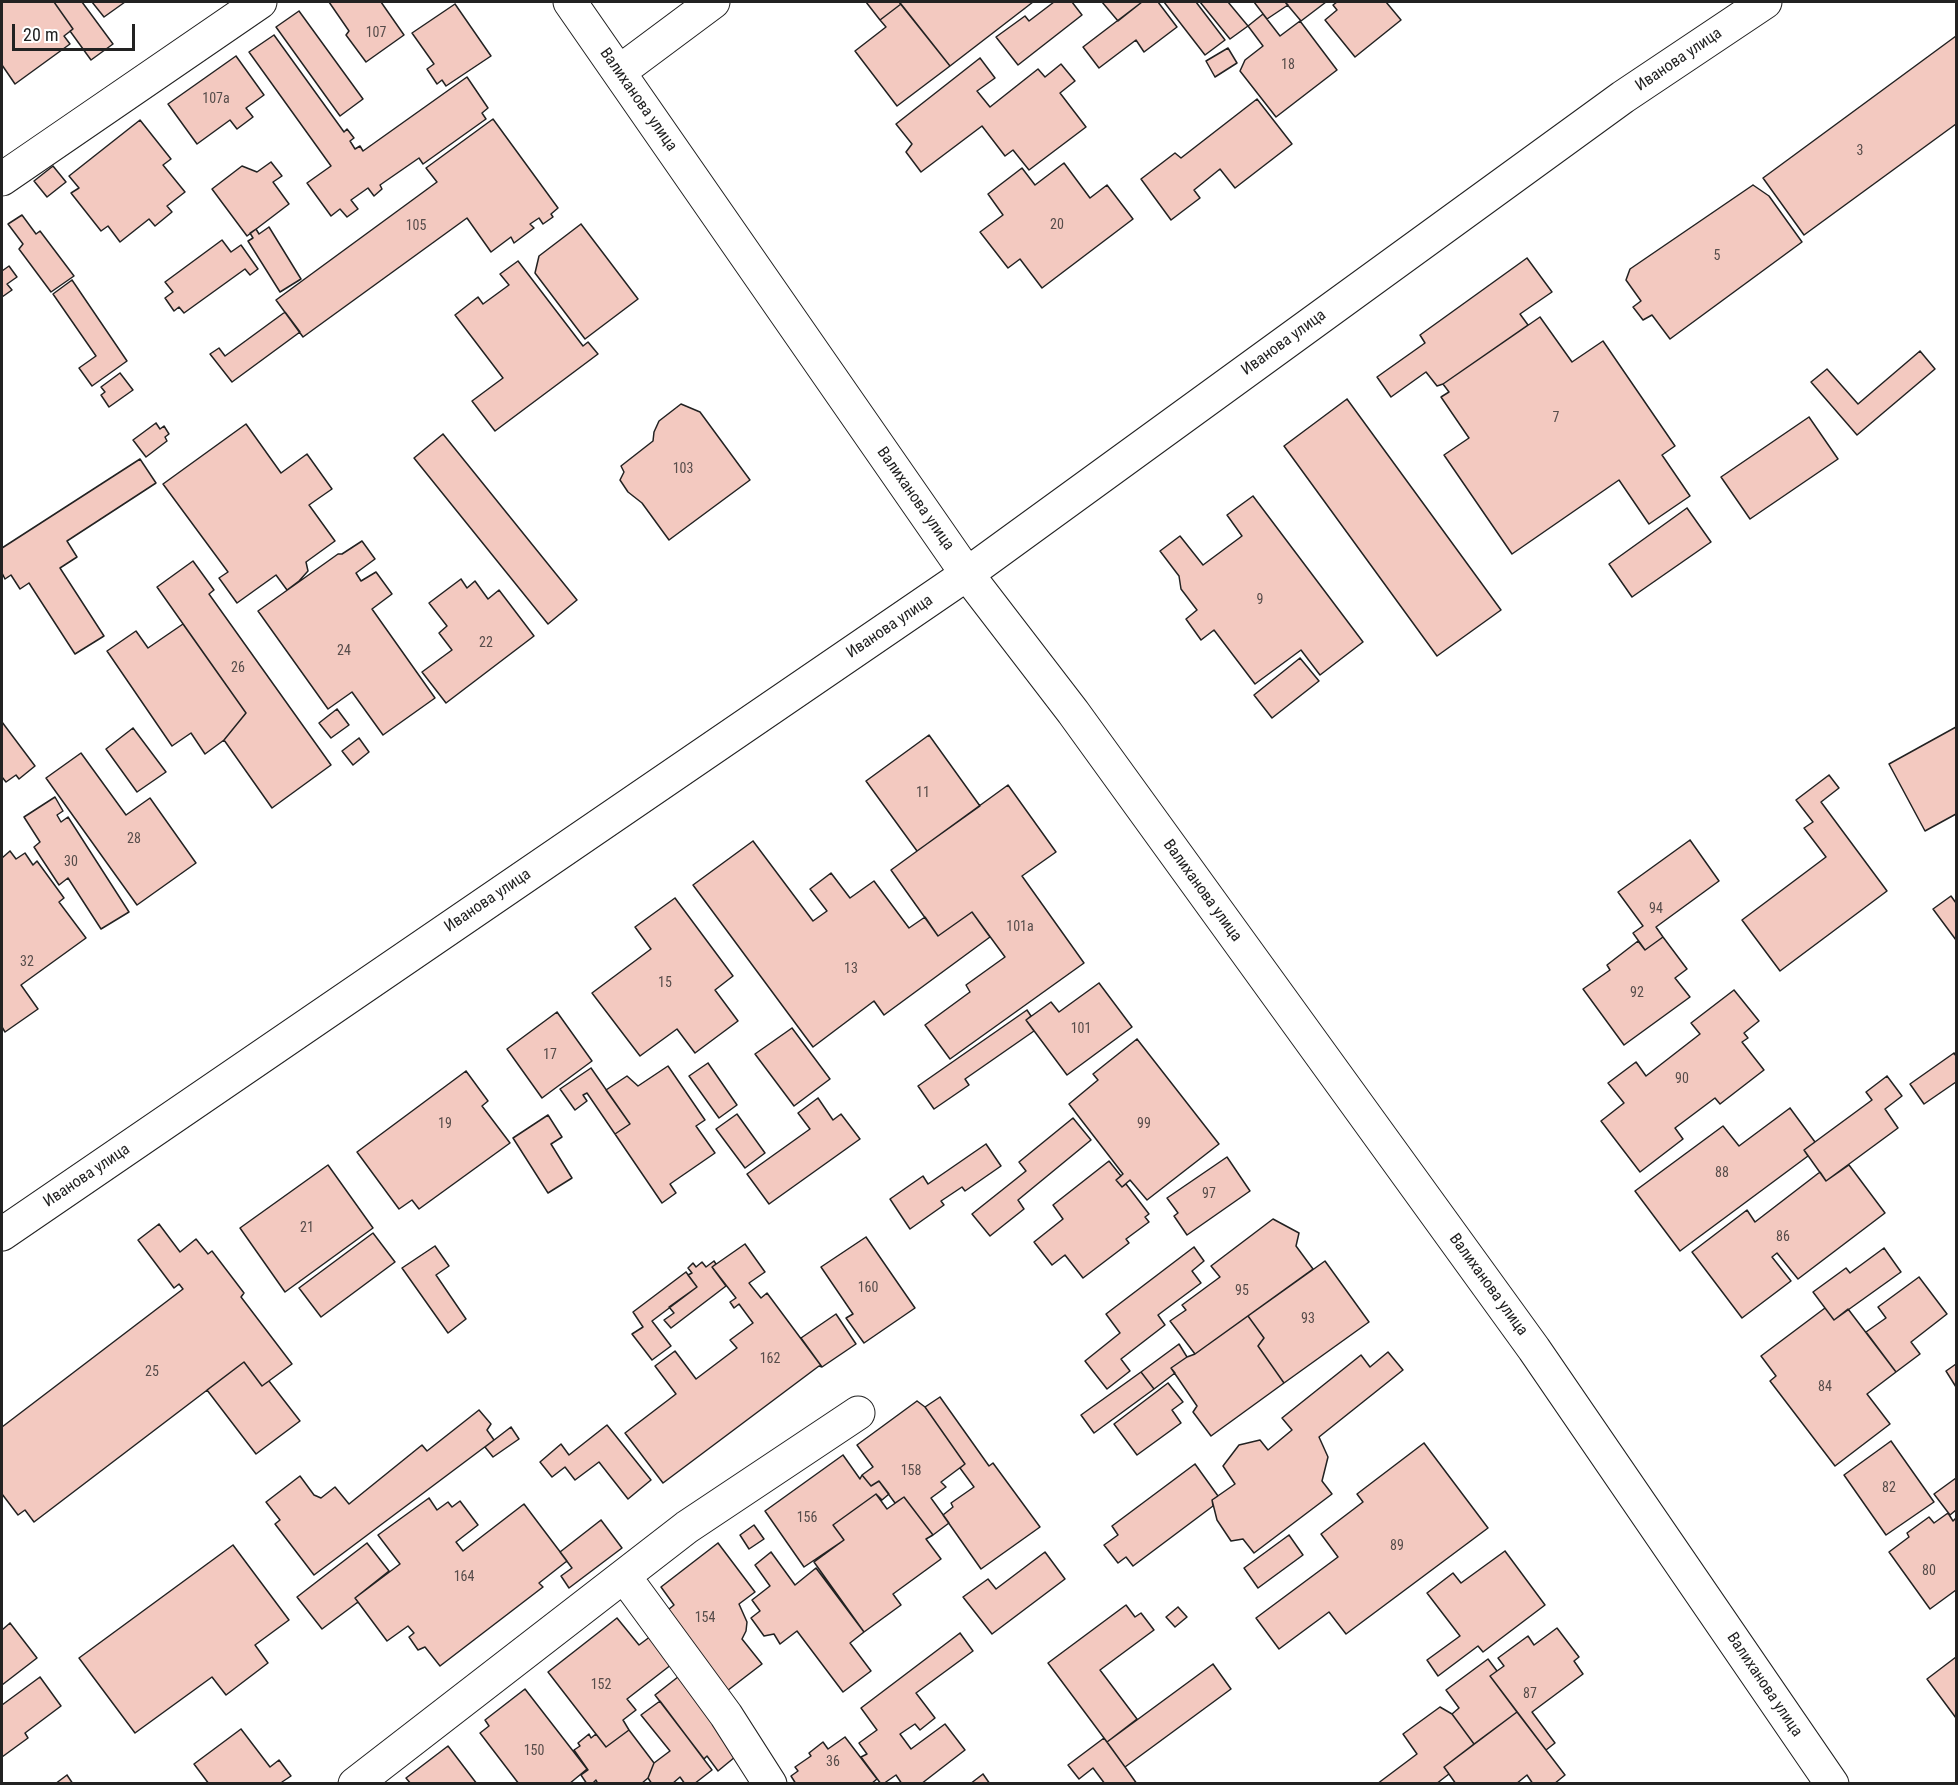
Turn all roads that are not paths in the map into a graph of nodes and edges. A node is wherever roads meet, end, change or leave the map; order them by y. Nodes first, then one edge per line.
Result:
1 (260, 2) edge
2 (570, 2) edge
3 (713, 2) edge
4 (1765, 2) edge
5 (619, 72) junction
6 (2, 179) edge
7 (967, 574) junction
8 (2, 1234) edge
9 (858, 1413) dead end
10 (624, 1576) junction
11 (356, 1784) edge
12 (770, 1784) edge
13 (1832, 1784) edge

1 - 6 street
2 - 5 street, Валиханова улица
3 - 5 street
4 - 7 street, Иванова улица
5 - 7 street, Валиханова улица
7 - 8 street, Иванова улица
7 - 13 street, Валиханова улица
9 - 10 street
10 - 11 street
10 - 12 street

